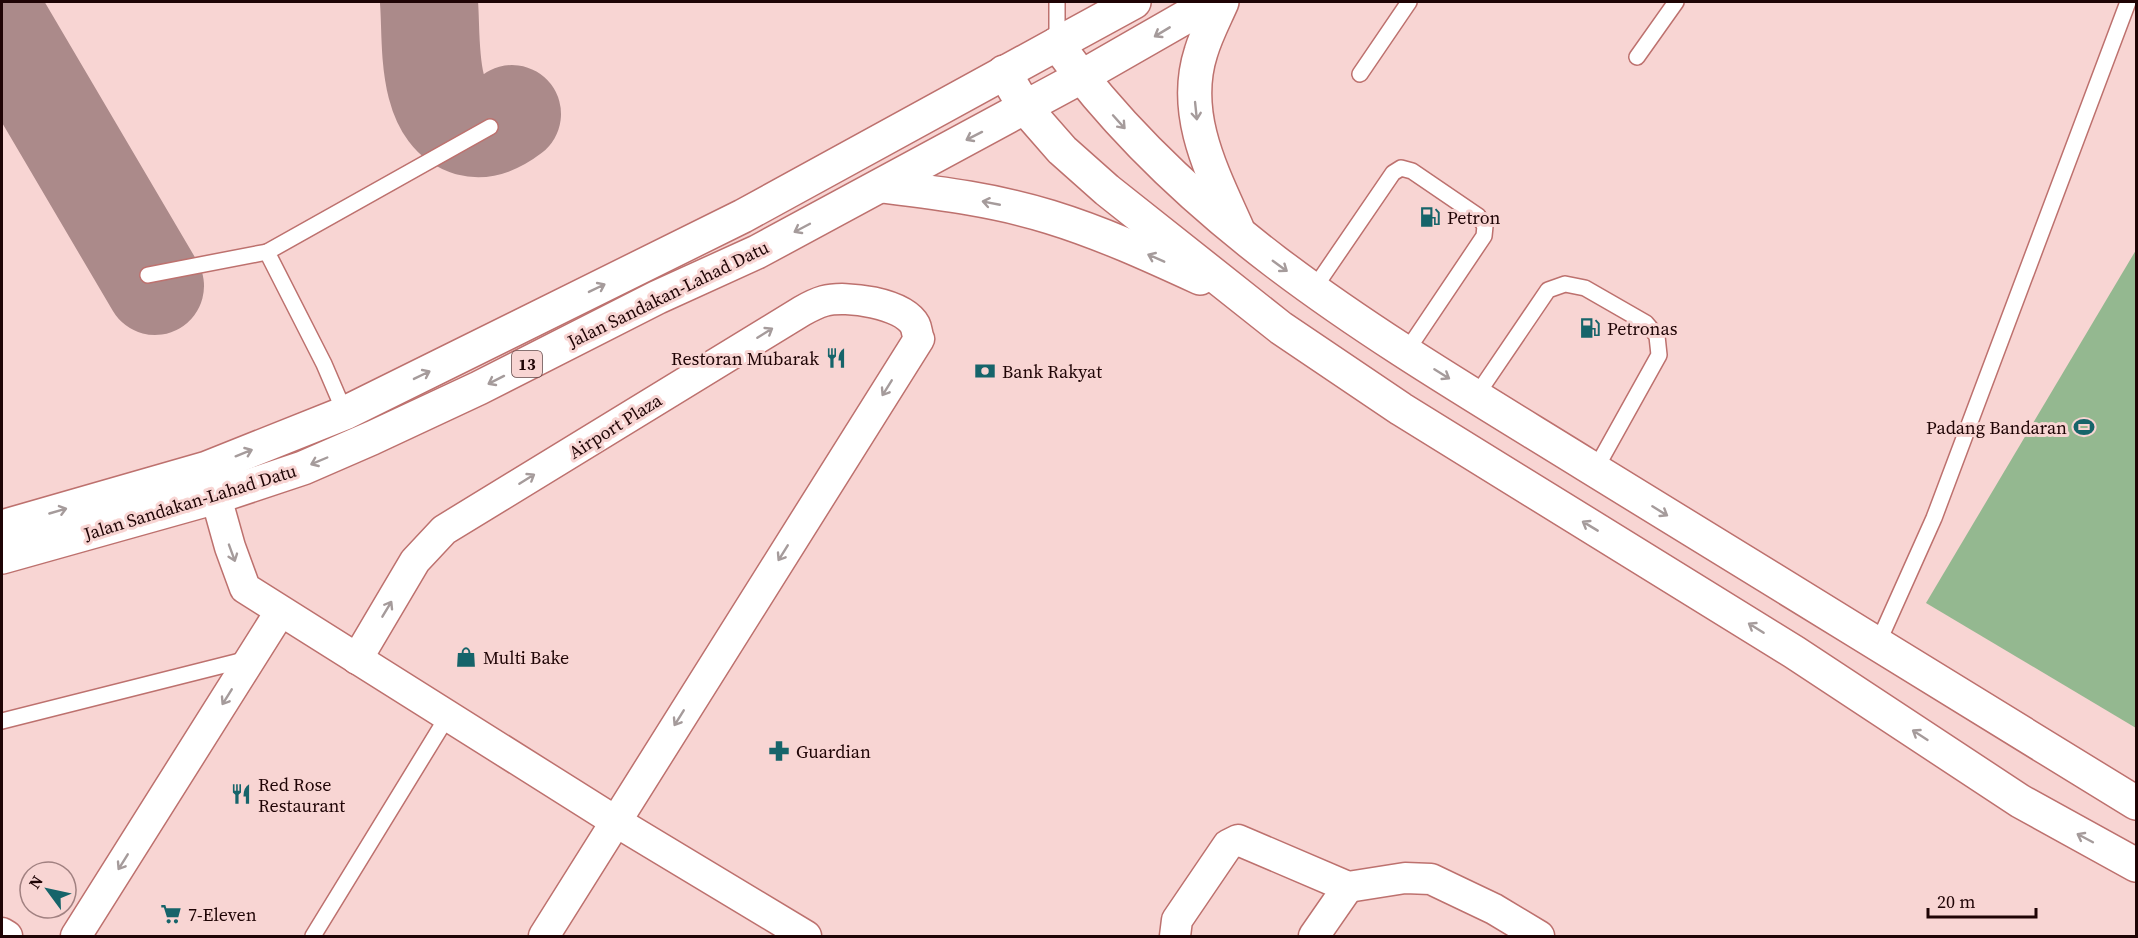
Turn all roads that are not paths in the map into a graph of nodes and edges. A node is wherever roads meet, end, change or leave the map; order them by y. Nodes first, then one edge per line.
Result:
1 (1057, 2) edge
2 (1134, 2) edge
3 (1212, 2) edge
4 (1222, 2) edge
5 (1409, 2) edge
6 (1676, 2) edge
7 (2128, 2) edge
8 (1057, 44) junction
9 (1638, 57) dead end
10 (1004, 72) junction
11 (1360, 74) dead end
12 (1081, 77) junction
13 (1026, 109) junction
14 (490, 127) dead end
15 (882, 186) junction
16 (1240, 235) junction
17 (267, 252) junction
18 (148, 275) dead end
19 (1313, 290) junction
20 (1247, 302) junction
21 (1406, 352) junction
22 (1476, 396) junction
23 (345, 413) junction
24 (1594, 470) junction
25 (216, 497) junction
26 (2, 527) edge
27 (2, 557) edge
28 (280, 612) junction
29 (1878, 643) junction
30 (251, 658) junction
31 (357, 659) junction
32 (449, 714) junction
33 (2, 721) edge
34 (2136, 803) edge
35 (615, 821) junction
36 (2136, 866) edge
37 (1348, 887) junction
38 (772, 928) edge
39 (2, 933) edge
40 (8, 936) edge
41 (76, 936) edge
42 (313, 936) edge
43 (544, 936) edge
44 (806, 936) edge
45 (1175, 936) edge
46 (1314, 936) edge
47 (1539, 936) edge

1 - 8 lane
2 - 8 main road, Jalan Sandakan-Lahad Datu
3 -> 12 main road, Jalan Sandakan-Lahad Datu
4 -> 16 main road
5 - 11 lane
6 - 9 lane
7 - 29 lane
8 - 10 main road, Jalan Sandakan-Lahad Datu / 13
8 - 12 main road
10 - 13 main road
23 -> 10 main road, Jalan Sandakan-Lahad Datu / 13
12 - 13 main road, Jalan Sandakan-Lahad Datu / 13
12 -> 16 main road
13 -> 15 main road, Jalan Sandakan-Lahad Datu / 13
13 - 20 main road
14 - 17 lane
20 -> 15 main road
15 -> 25 main road, Jalan Sandakan-Lahad Datu / 13
16 -> 19 main road
17 - 18 lane
17 - 23 lane
19 - 21 main road
19 - 21 lane
36 -> 20 main road
21 -> 22 main road
22 - 24 main road
22 - 24 lane
26 -> 23 main road, Jalan Sandakan-Lahad Datu / 13
24 -> 29 main road
25 - 27 main road, Jalan Sandakan-Lahad Datu / 13
25 -> 28 street
28 - 30 street
28 - 31 street
29 - 34 main road
30 - 33 lane
30 -> 41 street
31 - 32 street
31 -> 35 street, Airport Plaza
32 - 35 street
32 - 42 lane
35 - 38 street
35 - 43 street
37 - 45 street
37 - 46 street
37 - 47 street
38 - 44 street
39 - 40 street

